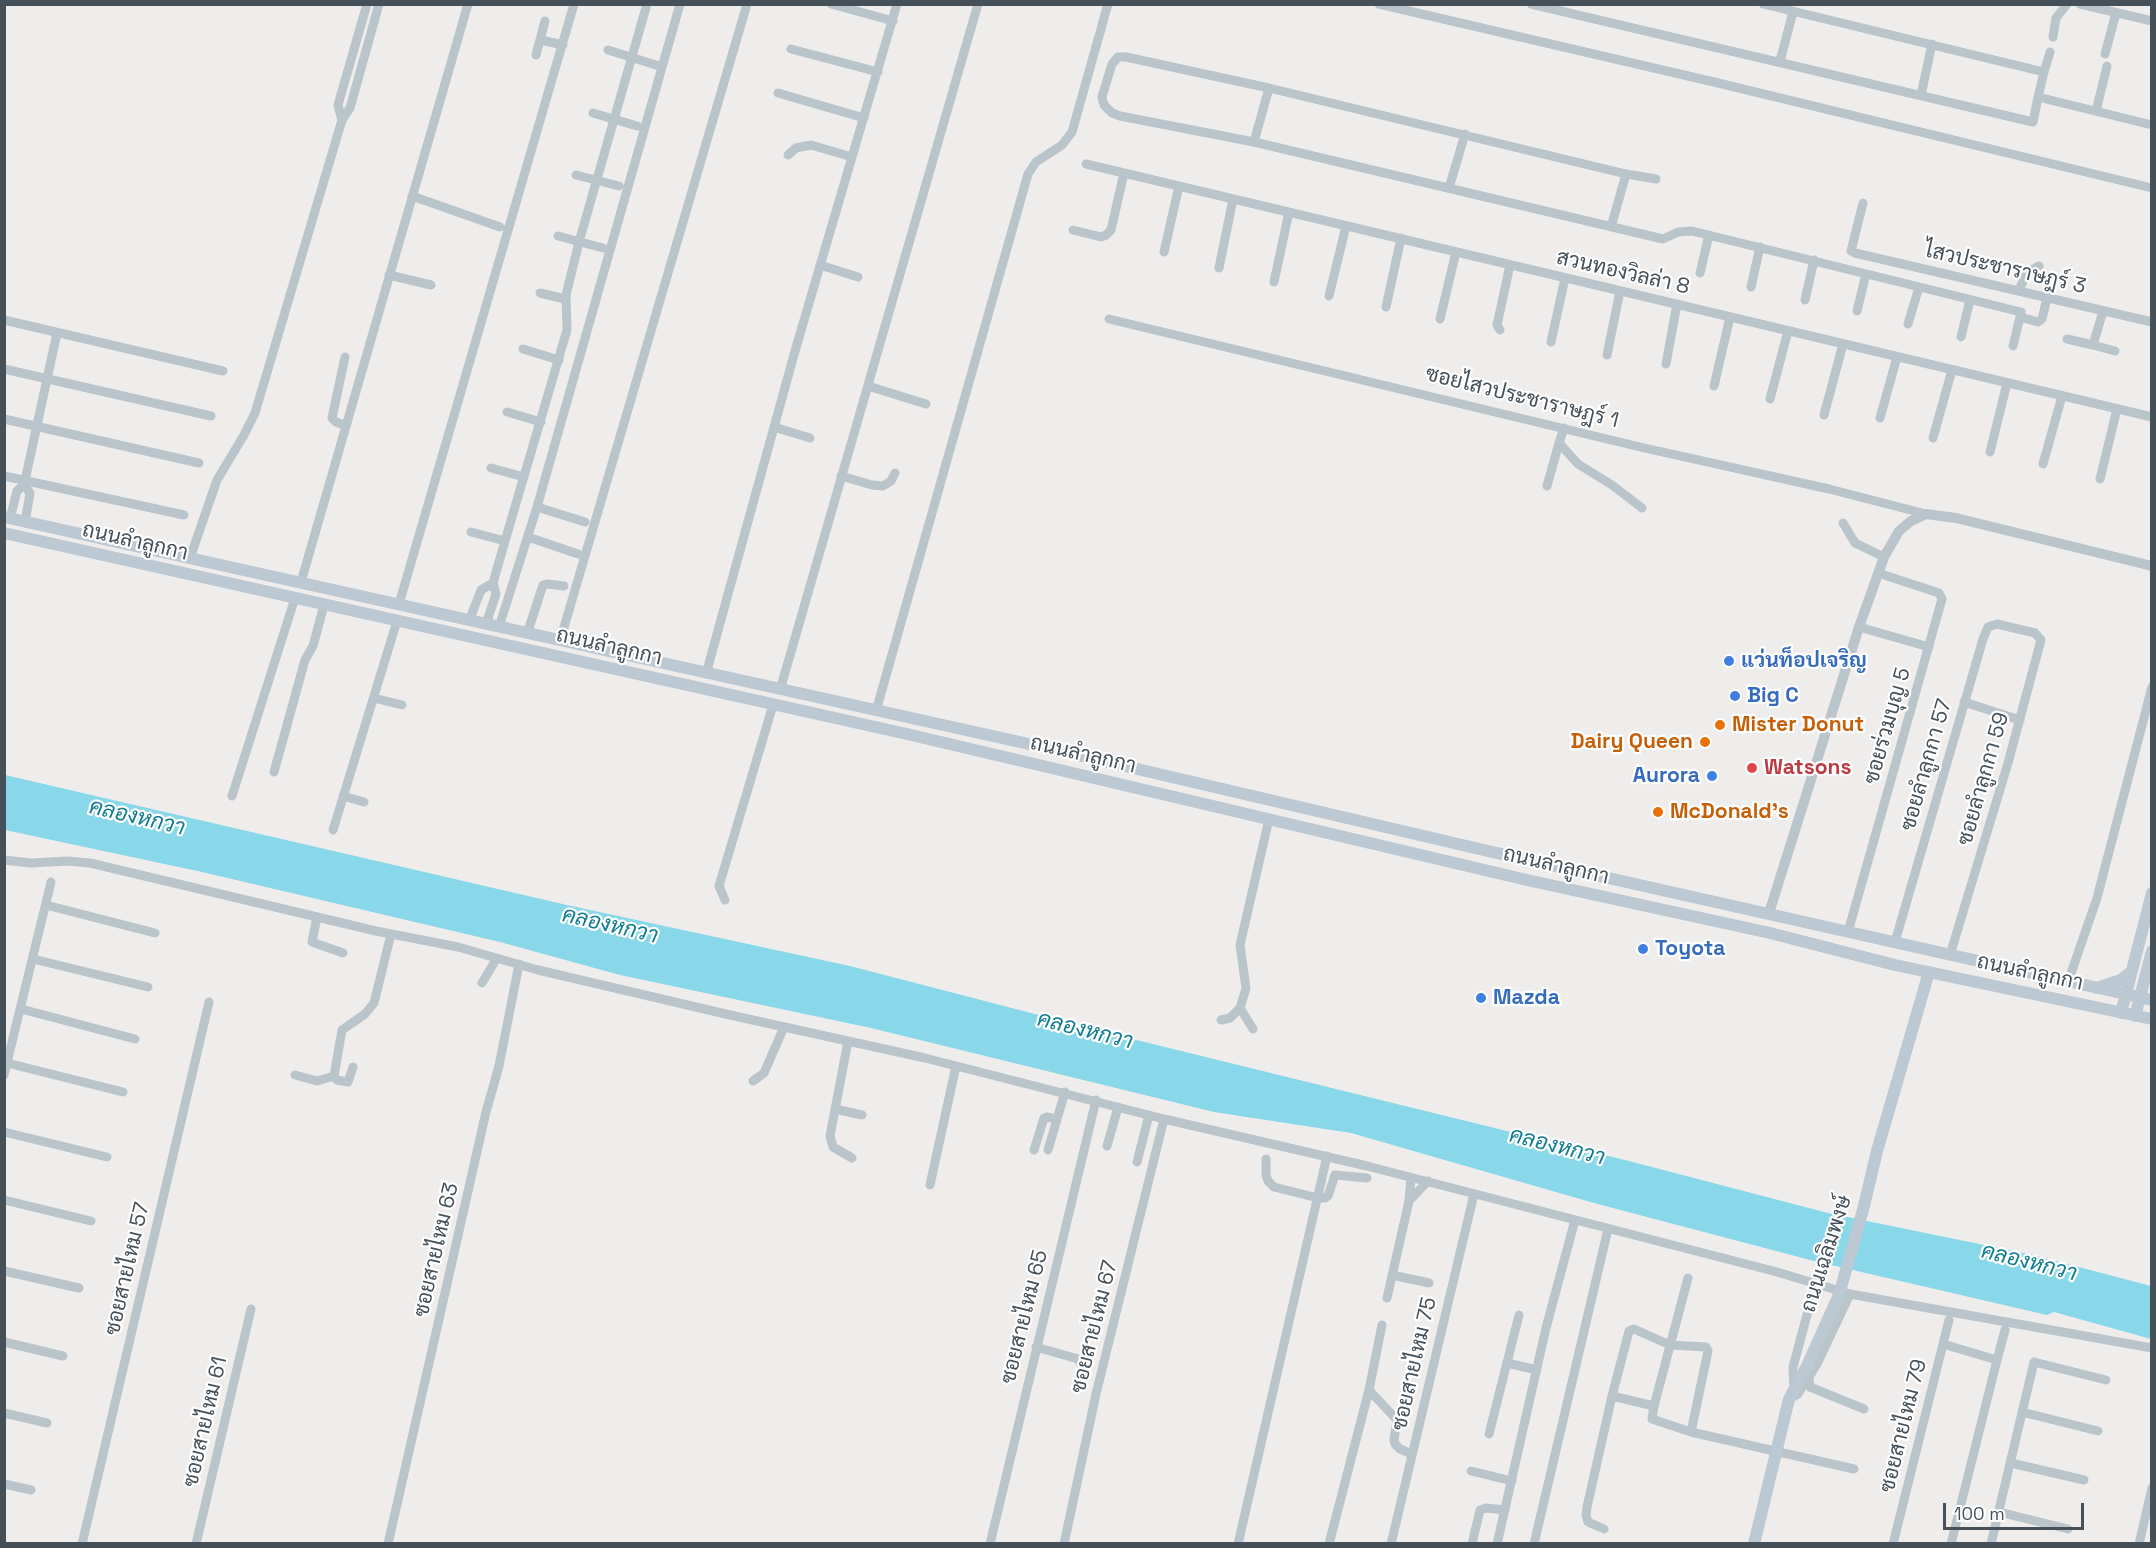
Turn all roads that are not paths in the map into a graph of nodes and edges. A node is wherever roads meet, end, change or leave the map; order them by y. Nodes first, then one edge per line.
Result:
1 (367, 4) edge
2 (379, 4) edge
3 (468, 4) edge
4 (574, 4) edge
5 (647, 4) edge
6 (680, 4) edge
7 (747, 4) edge
8 (831, 4) edge
9 (897, 4) edge
10 (978, 4) edge
11 (1107, 4) edge
12 (1379, 4) edge
13 (1531, 4) edge
14 (1763, 4) edge
15 (2067, 4) edge
16 (2080, 4) edge
17 (1792, 12) junction
18 (2116, 13) junction
19 (545, 21) dead end
20 (893, 21) junction
21 (2151, 21) edge
22 (360, 30) junction
23 (371, 33) junction
24 (2053, 37) dead end
25 (541, 40) junction
26 (1932, 44) junction
27 (563, 45) junction
28 (791, 49) dead end
29 (608, 50) dead end
30 (2050, 52) dead end
31 (2105, 54) dead end
32 (536, 55) dead end
33 (631, 57) junction
34 (1780, 61) junction
35 (656, 65) dead end
36 (2107, 66) dead end
37 (878, 72) junction
38 (2044, 72) junction
39 (1269, 88) junction
40 (778, 93) dead end
41 (1921, 94) junction
42 (2038, 97) junction
43 (2096, 111) junction
44 (593, 113) dead end
45 (864, 118) junction
46 (613, 119) junction
47 (342, 120) junction
48 (2151, 125) edge
49 (637, 126) dead end
50 (1465, 134) junction
51 (1254, 142) junction
52 (788, 156) dead end
53 (852, 157) junction
54 (1086, 164) dead end
55 (1124, 173) junction
56 (576, 174) dead end
57 (1626, 174) junction
58 (1656, 179) dead end
59 (596, 180) junction
60 (619, 186) dead end
61 (1179, 186) junction
62 (1449, 188) junction
63 (2151, 188) edge
64 (412, 196) junction
65 (1233, 199) junction
66 (1863, 203) dead end
67 (1289, 212) junction
68 (1346, 226) junction
69 (500, 227) dead end
70 (1611, 227) junction
71 (1073, 230) dead end
72 (1709, 235) junction
73 (558, 236) dead end
74 (1401, 238) junction
75 (579, 242) junction
76 (1760, 247) junction
77 (603, 248) dead end
78 (1164, 252) dead end
79 (1456, 252) junction
80 (1814, 260) junction
81 (820, 265) junction
82 (1510, 265) junction
83 (2039, 266) dead end
84 (1219, 268) dead end
85 (1700, 273) dead end
86 (1866, 274) junction
87 (389, 275) junction
88 (858, 277) dead end
89 (1565, 278) junction
90 (1274, 282) dead end
91 (431, 285) dead end
92 (1919, 286) junction
93 (1751, 287) dead end
94 (1620, 291) junction
95 (2019, 291) junction
96 (540, 293) dead end
97 (1329, 296) dead end
98 (2047, 298) junction
99 (565, 300) junction
100 (1805, 300) dead end
101 (1970, 300) junction
102 (1677, 304) junction
103 (1386, 307) dead end
104 (1857, 311) dead end
105 (2103, 311) junction
106 (1730, 317) junction
107 (2020, 317) junction
108 (1440, 319) dead end
109 (4, 320) edge
110 (1109, 320) dead end
111 (2151, 322) edge
112 (1908, 324) dead end
113 (1500, 330) dead end
114 (1788, 331) junction
115 (57, 333) junction
116 (1961, 337) dead end
117 (2067, 339) dead end
118 (1551, 342) dead end
119 (1844, 344) junction
120 (2093, 345) junction
121 (2013, 346) dead end
122 (524, 349) dead end
123 (2115, 351) dead end
124 (1607, 355) dead end
125 (345, 357) dead end
126 (1897, 357) junction
127 (559, 360) junction
128 (1666, 364) dead end
129 (4, 369) edge
130 (1952, 370) junction
131 (223, 371) dead end
132 (47, 379) junction
133 (2007, 383) junction
134 (868, 386) junction
135 (1714, 386) dead end
136 (2062, 396) junction
137 (1770, 399) dead end
138 (926, 404) dead end
139 (2117, 409) junction
140 (507, 412) dead end
141 (1824, 415) dead end
142 (211, 416) dead end
143 (2151, 417) edge
144 (1880, 418) dead end
145 (4, 419) edge
146 (541, 422) junction
147 (37, 426) junction
148 (346, 426) junction
149 (774, 427) junction
150 (1564, 428) junction
151 (810, 438) dead end
152 (1933, 438) dead end
153 (1559, 443) junction
154 (1990, 452) dead end
155 (199, 463) dead end
156 (2043, 464) dead end
157 (491, 468) dead end
158 (895, 473) dead end
159 (4, 476) edge
160 (841, 476) junction
161 (524, 477) junction
162 (2100, 479) dead end
163 (25, 483) junction
164 (1547, 486) dead end
165 (537, 507) junction
166 (1642, 508) dead end
167 (1926, 514) junction
168 (184, 515) dead end
169 (8, 518) edge
170 (24, 522) junction
171 (585, 522) dead end
172 (1843, 524) dead end
173 (471, 532) dead end
174 (4, 533) edge
175 (528, 537) junction
176 (505, 542) junction
177 (578, 554) dead end
178 (1884, 557) junction
179 (190, 558) junction
180 (2151, 566) edge
181 (1878, 573) junction
182 (300, 582) junction
183 (493, 583) junction
184 (564, 586) dead end
185 (295, 598) junction
186 (399, 604) junction
187 (324, 605) junction
188 (397, 621) junction
189 (469, 621) junction
190 (486, 624) junction
191 (499, 627) junction
192 (1859, 627) junction
193 (2016, 629) joint
194 (527, 634) junction
195 (560, 641) junction
196 (1929, 647) junction
197 (706, 674) junction
198 (2151, 687) edge
199 (780, 690) junction
200 (374, 698) junction
201 (1964, 702) junction
202 (402, 705) dead end
203 (773, 705) junction
204 (876, 711) junction
205 (2020, 720) junction
206 (274, 771) dead end
207 (232, 796) dead end
208 (343, 796) junction
209 (364, 802) dead end
210 (1269, 819) junction
211 (333, 830) dead end
212 (4, 860) edge
213 (51, 882) dead end
214 (2151, 893) edge
215 (725, 900) dead end
216 (45, 905) junction
217 (1769, 914) junction
218 (316, 917) junction
219 (1848, 932) junction
220 (155, 933) dead end
221 (391, 934) junction
222 (1894, 942) junction
223 (2151, 951) edge
224 (343, 953) dead end
225 (1950, 955) junction
226 (497, 958) junction
227 (33, 960) junction
228 (519, 964) junction
229 (1929, 972) junction
230 (2131, 972) junction
231 (2068, 981) junction
232 (482, 983) dead end
233 (148, 987) dead end
234 (2097, 988) junction
235 (2126, 995) junction
236 (2148, 998) edge
237 (209, 1002) dead end
238 (1240, 1008) junction
239 (21, 1009) junction
240 (2121, 1013) junction
241 (2135, 1016) junction
242 (2151, 1019) edge
243 (1221, 1020) dead end
244 (784, 1027) junction
245 (1253, 1029) dead end
246 (135, 1039) dead end
247 (848, 1041) junction
248 (8, 1063) junction
249 (956, 1066) junction
250 (353, 1067) dead end
251 (295, 1075) dead end
252 (4, 1076) edge
253 (334, 1076) junction
254 (753, 1081) dead end
255 (123, 1092) dead end
256 (1065, 1092) junction
257 (1096, 1100) junction
258 (1118, 1107) junction
259 (835, 1109) junction
260 (862, 1115) dead end
261 (1149, 1115) junction
262 (1056, 1119) junction
263 (1164, 1119) junction
264 (4, 1132) edge
265 (1107, 1146) dead end
266 (1034, 1150) dead end
267 (1048, 1150) dead end
268 (1327, 1156) junction
269 (107, 1157) dead end
270 (852, 1158) dead end
271 (1266, 1160) dead end
272 (1137, 1162) dead end
273 (1367, 1178) dead end
274 (1411, 1178) junction
275 (1428, 1181) junction
276 (930, 1185) dead end
277 (1474, 1194) junction
278 (1318, 1198) junction
279 (4, 1200) edge
280 (1409, 1201) junction
281 (1575, 1220) junction
282 (91, 1221) dead end
283 (1608, 1229) junction
284 (4, 1271) edge
285 (1392, 1275) junction
286 (1688, 1278) dead end
287 (1429, 1284) dead end
288 (1815, 1285) junction
289 (79, 1288) dead end
290 (1844, 1294) junction
291 (1387, 1298) dead end
292 (251, 1309) dead end
293 (1519, 1315) dead end
294 (1949, 1320) dead end
295 (1382, 1325) dead end
296 (2005, 1330) dead end
297 (4, 1342) edge
298 (1943, 1344) junction
299 (1670, 1345) junction
300 (1036, 1347) junction
301 (2151, 1348) edge
302 (63, 1356) dead end
303 (1997, 1360) junction
304 (1508, 1363) junction
305 (1537, 1370) junction
306 (1082, 1376) dead end
307 (1809, 1377) junction
308 (2106, 1380) dead end
309 (1370, 1390) junction
310 (1791, 1395) junction
311 (1612, 1396) junction
312 (1654, 1406) junction
313 (1864, 1409) dead end
314 (2022, 1412) junction
315 (4, 1413) edge
316 (47, 1422) dead end
317 (2098, 1431) dead end
318 (1691, 1432) junction
319 (1489, 1434) dead end
320 (1776, 1453) junction
321 (1412, 1454) junction
322 (2011, 1463) junction
323 (1854, 1469) dead end
324 (1470, 1471) dead end
325 (2084, 1480) dead end
326 (1512, 1481) junction
327 (4, 1484) edge
328 (2151, 1488) edge
329 (31, 1490) dead end
330 (1505, 1510) junction
331 (1999, 1512) junction
332 (1604, 1529) dead end
333 (2068, 1529) dead end
334 (82, 1544) edge
335 (196, 1544) edge
336 (388, 1544) edge
337 (990, 1544) edge
338 (1064, 1544) edge
339 (1238, 1544) edge
340 (1329, 1544) edge
341 (1391, 1544) edge
342 (1472, 1544) edge
343 (1497, 1544) edge
344 (1534, 1544) edge
345 (1754, 1544) edge
346 (1893, 1544) edge
347 (1951, 1544) edge
348 (1991, 1544) edge
349 (2139, 1544) edge

1 - 22 street
2 - 23 street
3 - 64 street
4 - 27 street
5 - 33 street
6 - 165 street
7 - 195 street
8 - 20 street
9 - 20 street
10 - 134 street
11 - 204 street
12 - 63 street
13 - 34 street
14 - 17 street
15 - 24 street
16 - 18 street
17 - 26 street
17 - 34 street
18 - 21 street
18 - 31 street
19 - 25 street
20 - 37 street
22 - 23 street
22 - 47 street
23 - 47 street
25 - 27 street
25 - 32 street
26 - 38 street
26 - 41 street
27 - 186 street
28 - 37 street
29 - 33 street
30 - 38 street
33 - 35 street
33 - 46 street
34 - 41 street
36 - 43 street
37 - 45 street
38 - 42 street
39 - 50 street
39 - 51 street
39 - 51 street
40 - 45 street
41 - 42 street
42 - 43 street
43 - 48 street
44 - 46 street
45 - 53 street
46 - 49 street
46 - 59 street
47 - 179 street
50 - 57 street
50 - 62 street
51 - 62 street
52 - 53 street
53 - 81 street
54 - 55 street, สวนทองวิลล่า 8
55 - 61 street, สวนทองวิลล่า 8
55 - 71 street
56 - 59 street
57 - 58 street
57 - 70 street
59 - 60 street
59 - 75 street
61 - 65 street, สวนทองวิลล่า 8
61 - 78 street
62 - 70 street
64 - 69 street
64 - 87 street
65 - 67 street, สวนทองวิลล่า 8
65 - 84 street
66 - 95 street, ไสวประชาราษฎร์ 3
67 - 68 street, สวนทองวิลล่า 8
67 - 90 street
68 - 74 street, สวนทองวิลล่า 8
68 - 97 street
70 - 72 street
72 - 76 street
72 - 85 street
73 - 75 street
74 - 79 street, สวนทองวิลล่า 8
74 - 103 street
75 - 77 street
75 - 99 street
76 - 80 street
76 - 93 street
79 - 82 street, สวนทองวิลล่า 8
79 - 108 street
80 - 86 street
80 - 100 street
81 - 88 street
81 - 149 street
82 - 89 street, สวนทองวิลล่า 8
82 - 113 street
83 - 95 street
86 - 92 street
86 - 104 street
87 - 91 street
87 - 148 street
89 - 94 street, สวนทองวิลล่า 8
89 - 118 street
92 - 101 street
92 - 112 street
94 - 102 street, สวนทองวิลล่า 8
94 - 124 street
95 - 98 street, ไสวประชาราษฎร์ 3
96 - 99 street
98 - 105 street, ไสวประชาราษฎร์ 3
98 - 107 street
99 - 127 street
101 - 107 street
101 - 116 street
102 - 106 street, สวนทองวิลล่า 8
102 - 128 street
105 - 111 street, ไสวประชาราษฎร์ 3
105 - 120 street
106 - 114 street, สวนทองวิลล่า 8
106 - 135 street
107 - 121 street
109 - 115 street
110 - 150 street, ซอยไสวประชาราษฎร์ 1
114 - 119 street, สวนทองวิลล่า 8
114 - 137 street
115 - 131 street
115 - 132 street
117 - 120 street
119 - 126 street, สวนทองวิลล่า 8
119 - 141 street
120 - 123 street
122 - 127 street
125 - 148 street
126 - 130 street, สวนทองวิลล่า 8
126 - 144 street
127 - 146 street
129 - 132 street
130 - 133 street, สวนทองวิลล่า 8
130 - 152 street
132 - 142 street
132 - 147 street
133 - 136 street, สวนทองวิลล่า 8
133 - 154 street
134 - 138 street
134 - 160 street
136 - 139 street, สวนทองวิลล่า 8
136 - 156 street
139 - 143 street, สวนทองวิลล่า 8
139 - 162 street
140 - 146 street
145 - 147 street
146 - 161 street
147 - 155 street
147 - 163 street
148 - 182 street
149 - 151 street
149 - 197 street
150 - 153 street
150 - 167 street, ซอยไสวประชาราษฎร์ 1
153 - 164 street
153 - 166 street
157 - 161 street
158 - 160 street
159 - 163 street
160 - 199 street
161 - 176 street
163 - 168 street
163 - 169 street
163 - 170 street
165 - 171 street
165 - 175 street
167 - 178 street
167 - 180 street, ซอยไสวประชาราษฎร์ 1
169 - 170 main road, ถนนลำลูกกา
170 - 179 main road, ถนนลำลูกกา
172 - 178 street
173 - 176 street
174 - 185 main road, ถนนลำลูกกา
175 - 177 street
175 - 191 street
176 - 183 street
178 - 181 street
179 - 182 main road, ถนนลำลูกกา
181 - 192 street
181 - 196 street, ซอยร่วมบุญ 5
182 - 186 main road, ถนนลำลูกกา
183 - 189 street
183 - 190 street
184 - 194 street
185 - 187 main road, ถนนลำลูกกา
185 - 207 street
186 - 189 main road, ถนนลำลูกกา
187 - 188 main road, ถนนลำลูกกา
187 - 206 street
188 - 200 street
188 - 203 main road, ถนนลำลูกกา
189 - 190 main road, ถนนลำลูกกา
190 - 191 main road, ถนนลำลูกกา
191 - 194 main road, ถนนลำลูกกา
192 - 196 street
192 - 217 street
193 - 201 street, ซอยลำลูกกา 57
193 - 205 street, ซอยลำลูกกา 59
194 - 195 main road, ถนนลำลูกกา
195 - 197 main road, ถนนลำลูกกา
196 - 219 street, ซอยร่วมบุญ 5
197 - 199 main road, ถนนลำลูกกา
198 - 231 street
199 - 204 main road, ถนนลำลูกกา
200 - 202 street
200 - 208 street
201 - 205 street
201 - 222 street, ซอยลำลูกกา 57
203 - 210 main road, ถนนลำลูกกา
203 - 215 street
204 - 217 main road, ถนนลำลูกกา
205 - 225 street, ซอยลำลูกกา 59
208 - 209 street
208 - 211 street
210 - 229 main road, ถนนลำลูกกา
210 - 238 street
212 - 218 street
213 - 216 street
214 - 230 main road
216 - 220 street
216 - 227 street
217 - 219 main road, ถนนลำลูกกา
218 - 221 street
218 - 224 street
219 - 222 main road, ถนนลำลูกกา
221 - 226 street
221 - 253 street
222 - 225 main road, ถนนลำลูกกา
223 - 236 main road
225 - 231 main road, ถนนลำลูกกา
226 - 228 street
226 - 232 street
227 - 233 street
227 - 239 street
228 - 244 street
228 - 336 street, ซอยสายไหม 63
229 - 240 main road, ถนนลำลูกกา
229 - 290 main road, ถนนเฉลิมพงษ์
230 - 234 main road
230 - 235 main road
231 - 234 main road, ถนนลำลูกกา
234 - 235 main road, ถนนลำลูกกา
235 - 236 main road, ถนนลำลูกกา
235 - 240 main road
236 - 241 main road
237 - 334 street, ซอยสายไหม 57
238 - 243 street
238 - 245 street
239 - 246 street
239 - 248 street
240 - 241 main road, ถนนลำลูกกา
241 - 242 main road, ถนนลำลูกกา
244 - 247 street
244 - 254 street
247 - 249 street
247 - 259 street
248 - 252 street
248 - 255 street
249 - 256 street
249 - 276 street
250 - 253 street
251 - 253 street
256 - 257 street
256 - 262 street
257 - 258 street
257 - 300 street, ซอยสายไหม 65
258 - 261 street
258 - 265 street
259 - 260 street
259 - 270 street
261 - 263 street
261 - 272 street
262 - 266 street
262 - 267 street
263 - 268 street
263 - 338 street, ซอยสายไหม 67
264 - 269 street
268 - 274 street
268 - 278 street
271 - 278 street
273 - 278 street
274 - 275 street
274 - 280 street
275 - 277 street
275 - 280 street
277 - 281 street
277 - 321 street, ซอยสายไหม 75
278 - 339 street
279 - 282 street
280 - 285 street
281 - 283 street
281 - 305 street
283 - 288 street
283 - 344 street
284 - 289 street
285 - 287 street
285 - 291 street
286 - 299 street
288 - 290 street
288 - 310 street
290 - 301 street
290 - 307 street
290 - 310 main road, ถนนเฉลิมพงษ์
292 - 335 street, ซอยสายไหม 61
293 - 304 street
294 - 298 street
295 - 309 street
296 - 303 street
297 - 302 street
298 - 303 street, ซอยสายไหม 79
298 - 346 street, ซอยสายไหม 79
299 - 311 street
299 - 312 street
299 - 318 street
300 - 306 street
300 - 337 street, ซอยสายไหม 65
303 - 347 street
304 - 305 street
304 - 319 street
305 - 326 street
307 - 310 street
307 - 313 street
308 - 314 street
309 - 321 street
309 - 340 street
310 - 320 main road, ถนนเฉลิมพงษ์
311 - 312 street
311 - 332 street
312 - 318 street
314 - 317 street
314 - 322 street
315 - 316 street
318 - 320 street
320 - 323 street
320 - 345 main road, ถนนเฉลิมพงษ์
321 - 341 street, ซอยสายไหม 75
322 - 325 street
322 - 331 street
324 - 326 street
326 - 330 street
327 - 329 street
328 - 349 street
330 - 342 street
330 - 343 street
331 - 333 street
331 - 348 street

